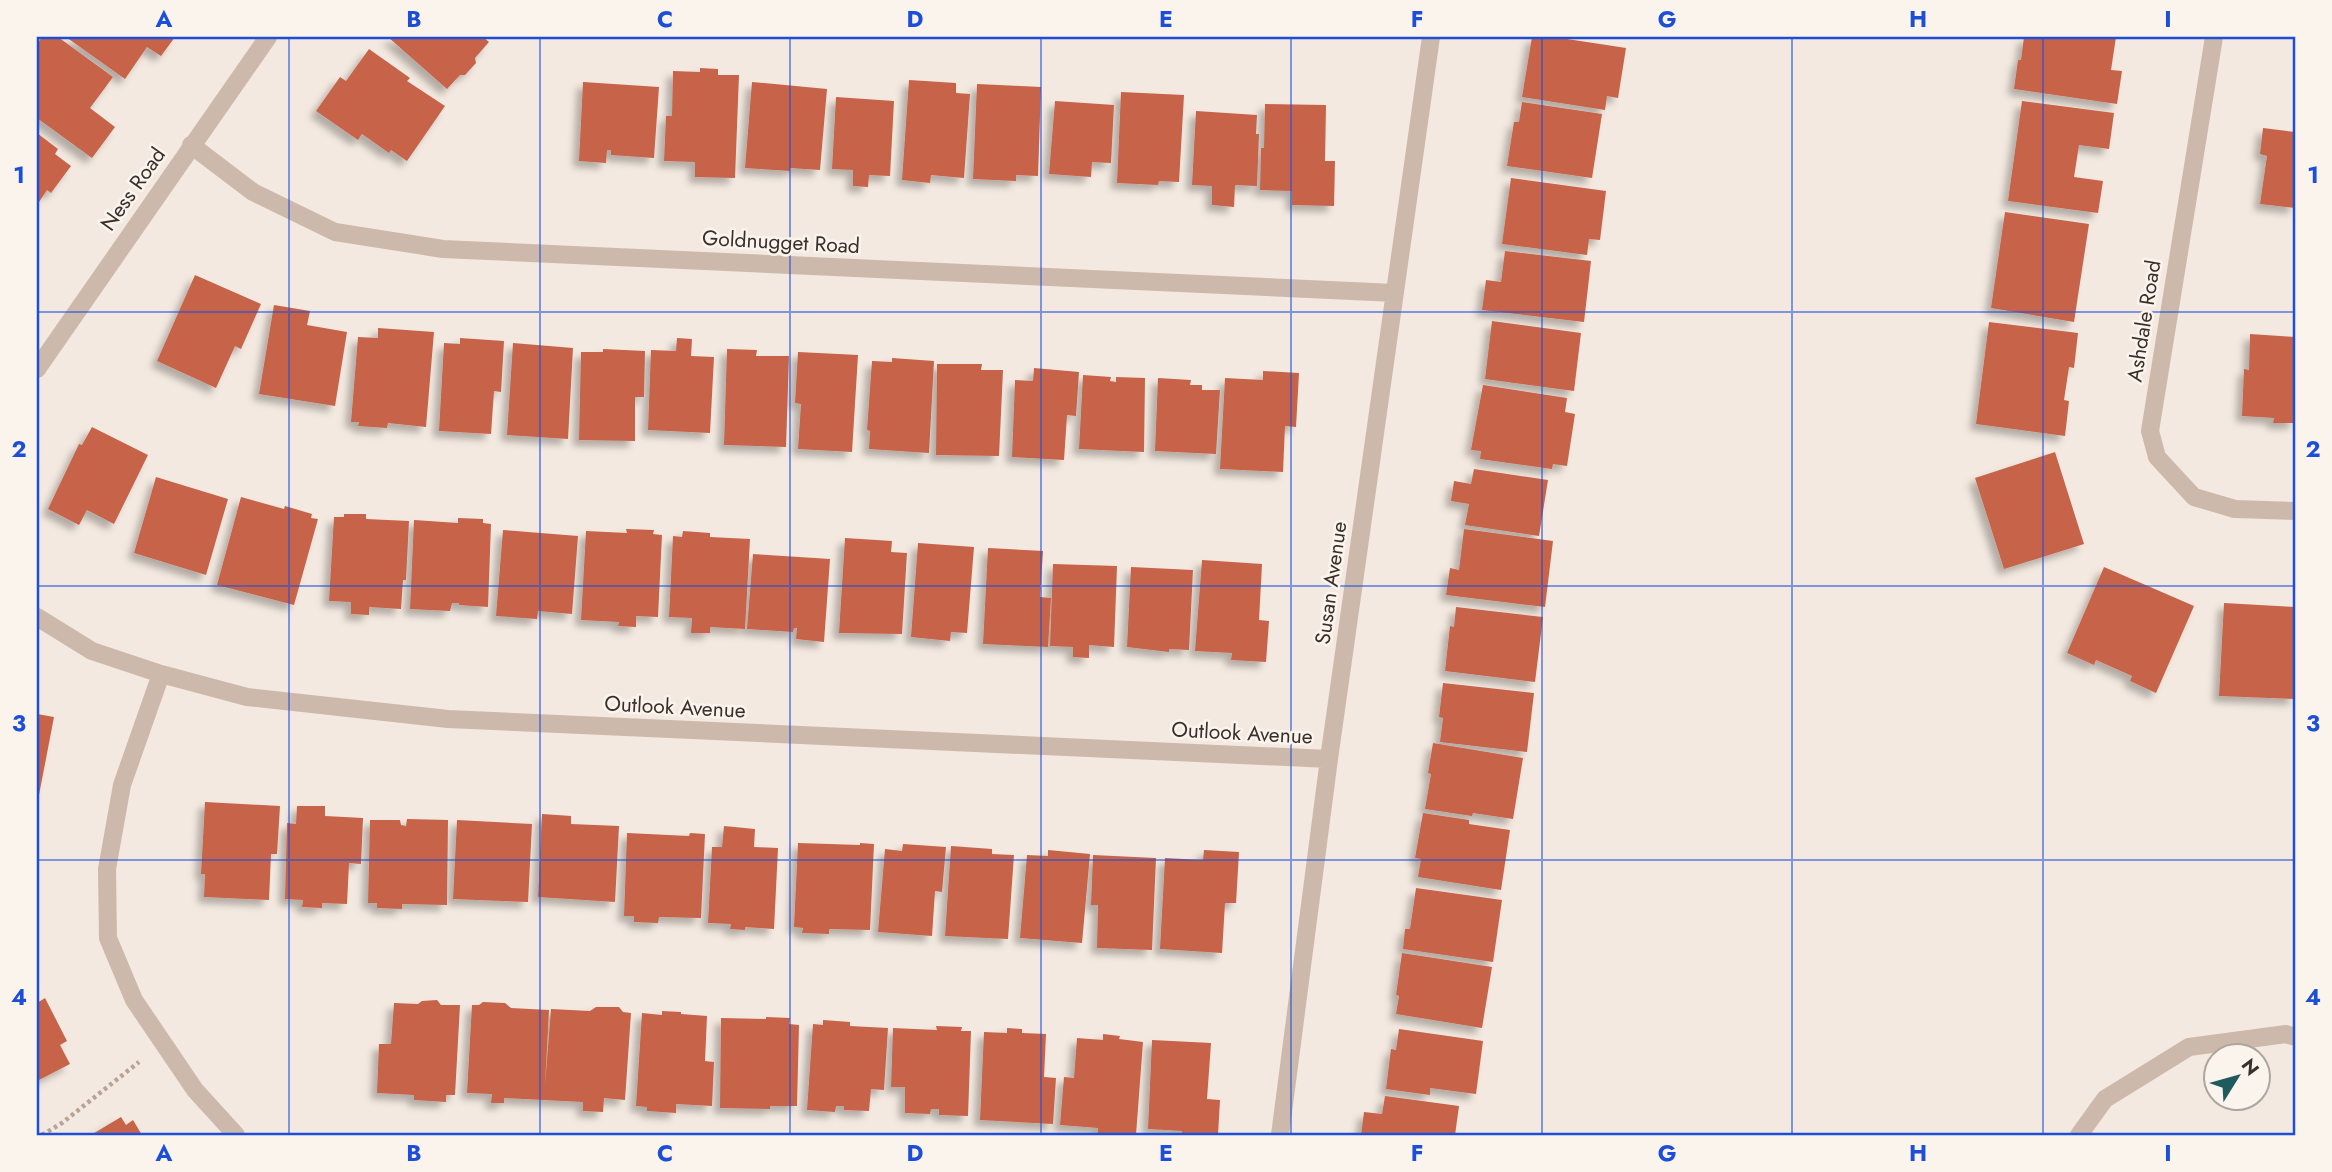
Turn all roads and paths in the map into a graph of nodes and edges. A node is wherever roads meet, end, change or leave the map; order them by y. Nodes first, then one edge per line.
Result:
1 (268, 37) edge
2 (1431, 37) edge
3 (2214, 37) edge
4 (191, 145) junction
5 (1395, 293) junction
6 (37, 369) edge
7 (2295, 512) edge
8 (37, 617) edge
9 (162, 674) junction
10 (1329, 759) junction
11 (2295, 1037) edge
12 (163, 1043) junction
13 (42, 1135) edge
14 (236, 1135) edge
15 (1280, 1135) edge
16 (2079, 1135) edge

1 - 4 street, Ness Road
2 - 5 street, Susan Avenue
3 - 7 street, Ashdale Road
4 - 5 street, Goldnugget Road
4 - 6 street, Ness Road
5 - 10 street, Susan Avenue
8 - 9 street, Outlook Avenue
9 - 10 street, Outlook Avenue
9 - 12 street
10 - 15 street, Susan Avenue
11 - 16 street
12 - 13 path
12 - 14 street

